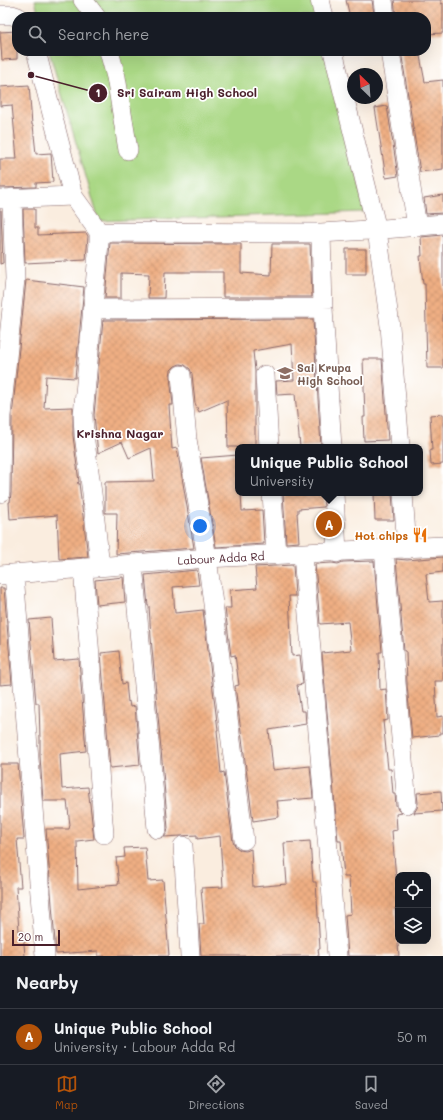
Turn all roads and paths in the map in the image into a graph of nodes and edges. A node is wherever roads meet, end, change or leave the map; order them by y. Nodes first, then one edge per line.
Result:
1 (83, 0) edge
2 (320, 0) edge
3 (383, 0) edge
4 (92, 12) edge
5 (323, 12) edge
6 (384, 12) edge
7 (0, 15) edge
8 (12, 15) edge
9 (37, 56) edge
10 (110, 56) edge
11 (334, 56) edge
12 (391, 56) edge
13 (128, 150) dead end
14 (73, 196) junction
15 (6, 198) edge
16 (443, 224) edge
17 (417, 226) junction
18 (377, 230) junction
19 (99, 232) junction
20 (321, 233) junction
21 (323, 308) junction
22 (92, 309) junction
23 (265, 375) dead end
24 (181, 376) dead end
25 (269, 444) edge
26 (332, 444) edge
27 (400, 444) edge
28 (0, 493) edge
29 (272, 496) edge
30 (334, 496) edge
31 (403, 496) edge
32 (443, 546) edge
33 (407, 549) junction
34 (384, 550) junction
35 (337, 553) junction
36 (303, 554) junction
37 (276, 555) junction
38 (207, 558) junction
39 (133, 564) junction
40 (91, 567) junction
41 (7, 574) edge
42 (407, 804) dead end
43 (158, 829) dead end
44 (104, 834) dead end
45 (244, 840) dead end
46 (183, 846) dead end
47 (45, 956) edge
48 (190, 956) edge
49 (337, 956) edge

1 - 4 street
2 - 5 street
3 - 6 street
7 - 8 street
9 - 14 street
10 - 13 street
11 - 18 street
12 - 17 street
14 - 15 street
14 - 19 street
15 - 28 street
16 - 17 street
17 - 18 street
18 - 20 street
18 - 27 street
19 - 20 street
19 - 22 street
20 - 21 street
21 - 22 street
21 - 26 street
22 - 40 street
23 - 25 street
24 - 38 street
29 - 37 street
30 - 35 street
31 - 33 street
32 - 33 street, Labour Adda Rd
33 - 34 street, Labour Adda Rd
34 - 35 street, Labour Adda Rd
34 - 42 street
35 - 36 street, Labour Adda Rd
36 - 37 street, Labour Adda Rd
36 - 49 street
37 - 38 street, Labour Adda Rd
38 - 39 street, Labour Adda Rd
38 - 45 street
39 - 40 street, Labour Adda Rd
39 - 43 street
40 - 41 street, Labour Adda Rd
40 - 44 street
41 - 47 street
46 - 48 street

